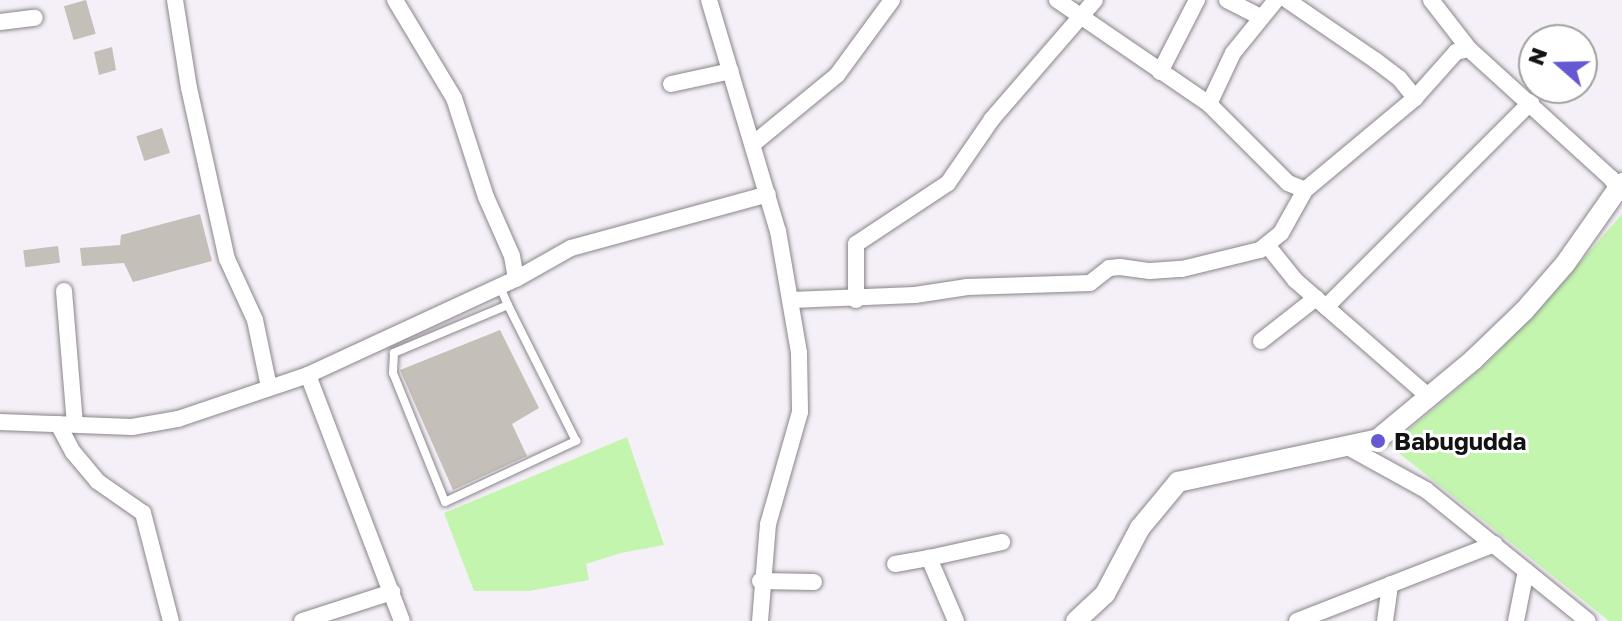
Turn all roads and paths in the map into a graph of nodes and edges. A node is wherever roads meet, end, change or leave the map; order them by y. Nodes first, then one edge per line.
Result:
1 (175, 0) edge
2 (395, 0) edge
3 (709, 0) edge
4 (892, 0) edge
5 (1057, 0) edge
6 (1095, 0) edge
7 (1197, 0) edge
8 (1227, 0) edge
9 (1276, 0) edge
10 (1287, 0) edge
11 (1431, 0) edge
12 (1261, 17) junction
13 (35, 18) dead end
14 (1081, 19) junction
15 (0, 22) edge
16 (1469, 49) junction
17 (731, 71) junction
18 (1160, 72) junction
19 (671, 84) dead end
20 (1518, 91) edge
21 (1415, 98) junction
22 (1209, 104) junction
23 (1529, 104) edge
24 (1533, 104) edge
25 (753, 144) junction
26 (1620, 186) edge
27 (1305, 190) junction
28 (768, 194) junction
29 (1267, 245) junction
30 (516, 279) junction
31 (500, 287) junction
32 (64, 291) dead end
33 (791, 300) junction
34 (856, 300) junction
35 (1321, 303) junction
36 (508, 305) junction
37 (1261, 341) dead end
38 (308, 375) junction
39 (269, 387) junction
40 (1429, 397) junction
41 (0, 422) edge
42 (67, 424) junction
43 (1348, 447) junction
44 (1002, 542) dead end
45 (1494, 544) junction
46 (929, 558) junction
47 (895, 564) dead end
48 (1526, 571) junction
49 (760, 581) junction
50 (814, 582) dead end
51 (1390, 584) junction
52 (392, 592) junction
53 (1305, 619) edge
54 (171, 621) edge
55 (302, 621) edge
56 (402, 621) edge
57 (760, 621) edge
58 (956, 621) edge
59 (1076, 621) edge
60 (1385, 621) edge
61 (1516, 621) edge
62 (1588, 621) edge

1 - 39 street
2 - 30 street
3 - 17 street
4 - 25 street
5 - 14 street
6 - 14 street
7 - 18 street
8 - 12 street
9 - 12 street
10 - 21 street
11 - 16 street
12 - 22 street
13 - 15 street
14 - 18 street
14 - 34 street
16 - 20 street
16 - 21 street
17 - 19 street
17 - 25 street
18 - 22 street
21 - 27 street
22 - 27 street
23 - 35 street
24 - 26 street
25 - 28 street
26 - 40 street
27 - 29 street
28 - 30 street
28 - 33 street
29 - 34 street
29 - 35 street
30 - 31 street
31 - 36 lane
31 - 38 street
32 - 42 street
33 - 34 street
33 - 49 street
35 - 37 street
35 - 40 street
36 - 36 lane
38 - 39 street
38 - 52 street
39 - 42 street
40 - 43 street
41 - 42 street
42 - 54 street
43 - 45 street
43 - 59 street
44 - 46 street
45 - 48 street
45 - 51 street
46 - 47 street
46 - 58 street
48 - 61 street
48 - 62 street
49 - 50 street
49 - 57 street
51 - 53 street
51 - 60 street
52 - 55 street
52 - 56 street

